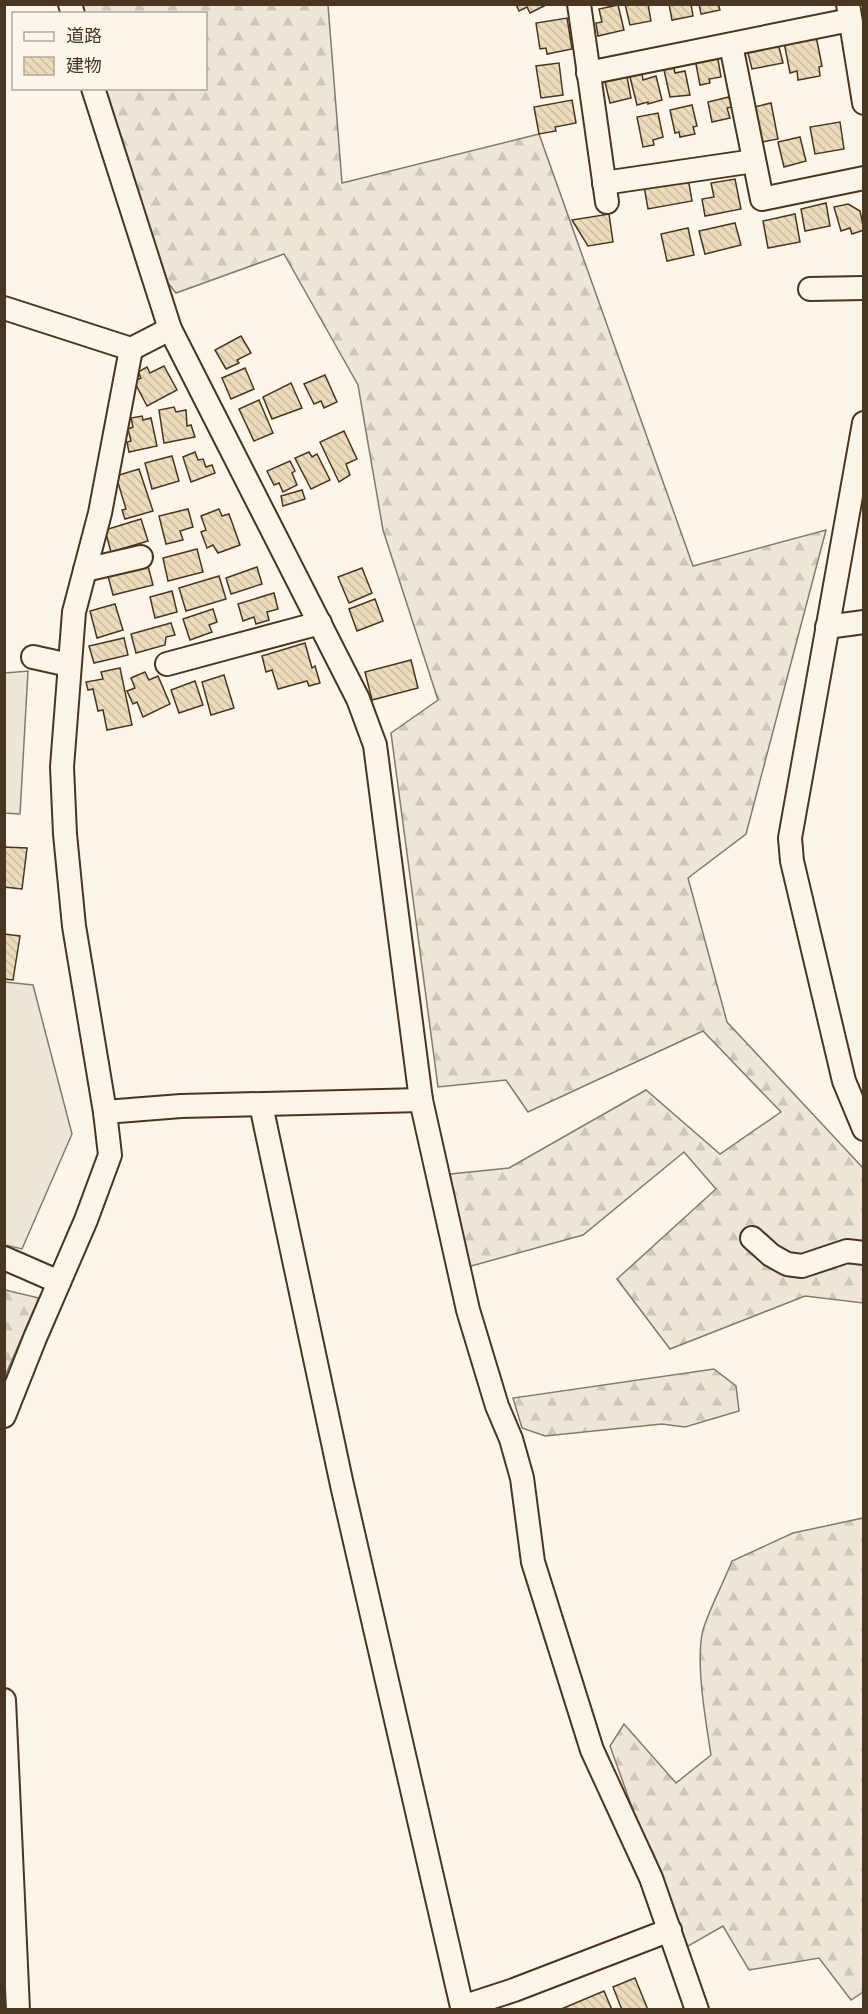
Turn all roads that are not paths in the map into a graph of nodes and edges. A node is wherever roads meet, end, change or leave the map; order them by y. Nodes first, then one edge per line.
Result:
1 (579, 4) edge
2 (849, 12) edge
3 (731, 45) junction
4 (861, 67) edge
5 (588, 73) junction
6 (94, 90) edge
7 (864, 103) edge
8 (754, 161) junction
9 (864, 178) edge
10 (864, 288) edge
11 (810, 289) dead end
12 (4, 308) edge
13 (170, 329) junction
14 (131, 349) junction
15 (864, 423) edge
16 (141, 557) dead end
17 (85, 570) junction
18 (864, 622) edge
19 (320, 623) junction
20 (827, 627) junction
21 (33, 657) dead end
22 (167, 664) dead end
23 (69, 665) junction
24 (421, 1100) junction
25 (261, 1105) junction
26 (105, 1112) junction
27 (864, 1128) edge
28 (752, 1238) dead end
29 (864, 1253) edge
30 (4, 1258) edge
31 (59, 1282) junction
32 (4, 1416) edge
33 (4, 1700) edge
34 (670, 1930) junction
35 (18, 2010) edge
36 (697, 2010) edge

1 - 5 street
2 - 3 street
2 - 4 street
3 - 5 street
3 - 8 street
4 - 7 street
5 - 8 street
6 - 13 street
8 - 9 street
10 - 11 street
12 - 14 street
13 - 14 street
13 - 19 street
14 - 17 street
15 - 20 street
16 - 17 street
17 - 23 street
18 - 20 street
19 - 22 street
19 - 24 street
20 - 27 street
21 - 23 street
23 - 26 street
24 - 25 street
24 - 34 street
25 - 26 street
25 - 34 street
26 - 31 street
28 - 29 street
30 - 31 street
31 - 32 street
33 - 35 street
34 - 36 street

